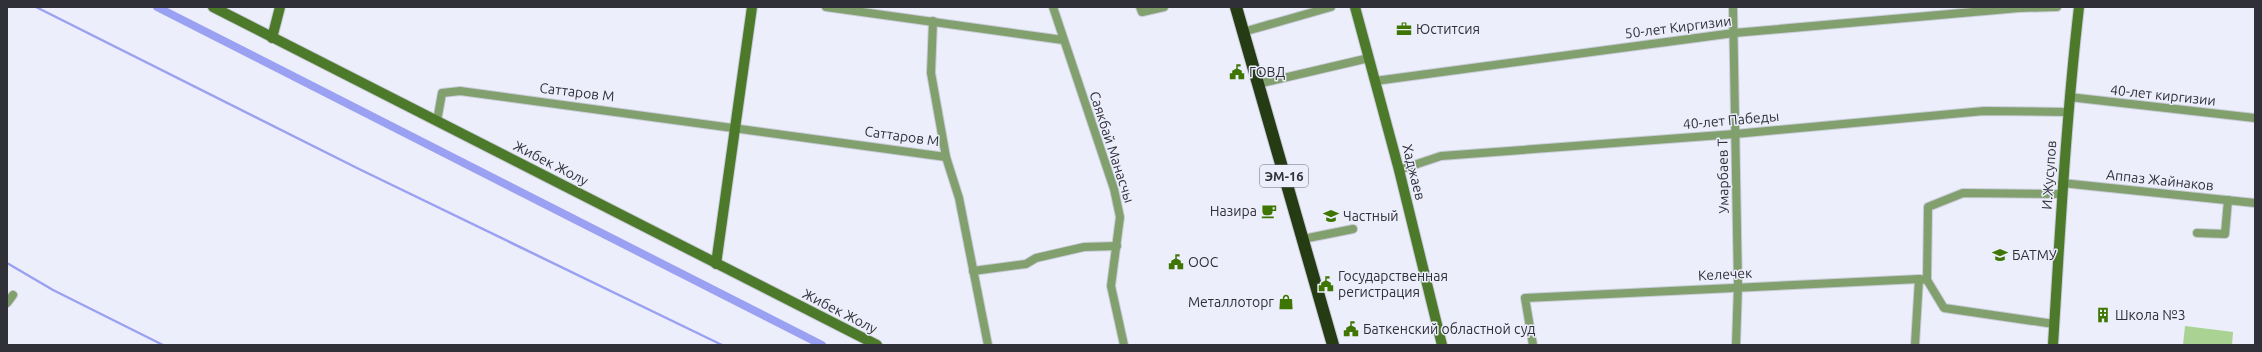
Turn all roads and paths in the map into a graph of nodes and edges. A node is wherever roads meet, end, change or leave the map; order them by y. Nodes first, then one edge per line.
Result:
1 (214, 7) edge
2 (280, 7) edge
3 (752, 7) edge
4 (826, 7) edge
5 (1053, 7) edge
6 (1140, 7) edge
7 (1164, 7) edge
8 (1236, 7) edge
9 (1331, 7) edge
10 (1355, 7) edge
11 (1733, 7) edge
12 (2056, 7) edge
13 (2079, 7) edge
14 (933, 21) junction
15 (1243, 32) junction
16 (1734, 33) junction
17 (272, 38) junction
18 (1063, 40) junction
19 (1369, 58) junction
20 (1375, 81) junction
21 (1258, 84) junction
22 (2069, 97) junction
23 (2068, 112) junction
24 (2255, 118) edge
25 (437, 121) junction
26 (736, 127) junction
27 (1735, 134) junction
28 (946, 157) junction
29 (1399, 170) junction
30 (2062, 183) junction
31 (2061, 194) junction
32 (2228, 200) junction
33 (2255, 203) edge
34 (1353, 229) dead end
35 (2197, 233) dead end
36 (1303, 239) junction
37 (1117, 246) junction
38 (716, 264) junction
39 (973, 271) junction
40 (1923, 280) junction
41 (1738, 286) junction
42 (13, 295) dead end
43 (7, 303) edge
44 (2054, 324) junction
45 (876, 345) edge
46 (988, 345) edge
47 (1124, 345) edge
48 (1333, 345) edge
49 (1442, 345) edge
50 (1533, 345) edge
51 (1736, 345) edge
52 (1915, 345) edge
53 (2053, 345) edge

1 - 17 street, Жибек Жолу
2 - 17 street
3 - 26 street
4 - 14 street
5 - 18 street, Саякбай Манасчы
6 - 7 street
8 - 15 highway, ЭМ-16
9 - 15 street
10 - 19 street, Хаджаев
11 - 16 street, Умарбаев Т
12 - 16 street, 50-лет Киргизии
13 - 22 street, И.Жусупов
14 - 18 street
14 - 28 street, Саттаров М
15 - 21 highway, ЭМ-16
16 - 20 street, 50-лет Киргизии
16 - 27 street, Умарбаев Т
17 - 25 street, Жибек Жолу
18 - 37 street, Саякбай Манасчы
19 - 20 street, Хаджаев
19 - 21 street
20 - 29 street, Хаджаев
21 - 36 highway, ЭМ-16
22 - 23 street, И.Жусупов
22 - 24 street, 40-лет киргизии
23 - 27 street, 40-лет Пабеды
23 - 30 street, И.Жусупов
25 - 26 street, Саттаров М
25 - 38 street, Жибек Жолу
26 - 28 street, Саттаров М
26 - 38 street
27 - 29 street, 40-лет Пабеды
27 - 41 street, Умарбаев Т
28 - 39 street, Саттаров М
29 - 49 street, Хаджаев
30 - 31 street, И.Жусупов
30 - 32 street, Аппаз Жайнаков
31 - 40 street
31 - 44 street, И.Жусупов
32 - 33 street, Аппаз Жайнаков
32 - 35 street
34 - 36 street
36 - 48 highway, ЭМ-16
37 - 39 street
37 - 47 street, Саякбай Манасчы
38 - 45 street, Жибек Жолу
39 - 46 street, Саттаров М
40 - 41 street, Келечек
40 - 44 street
40 - 52 street
41 - 50 street, Келечек
41 - 51 street, Умарбаев Т
42 - 43 street
44 - 53 street, И.Жусупов

